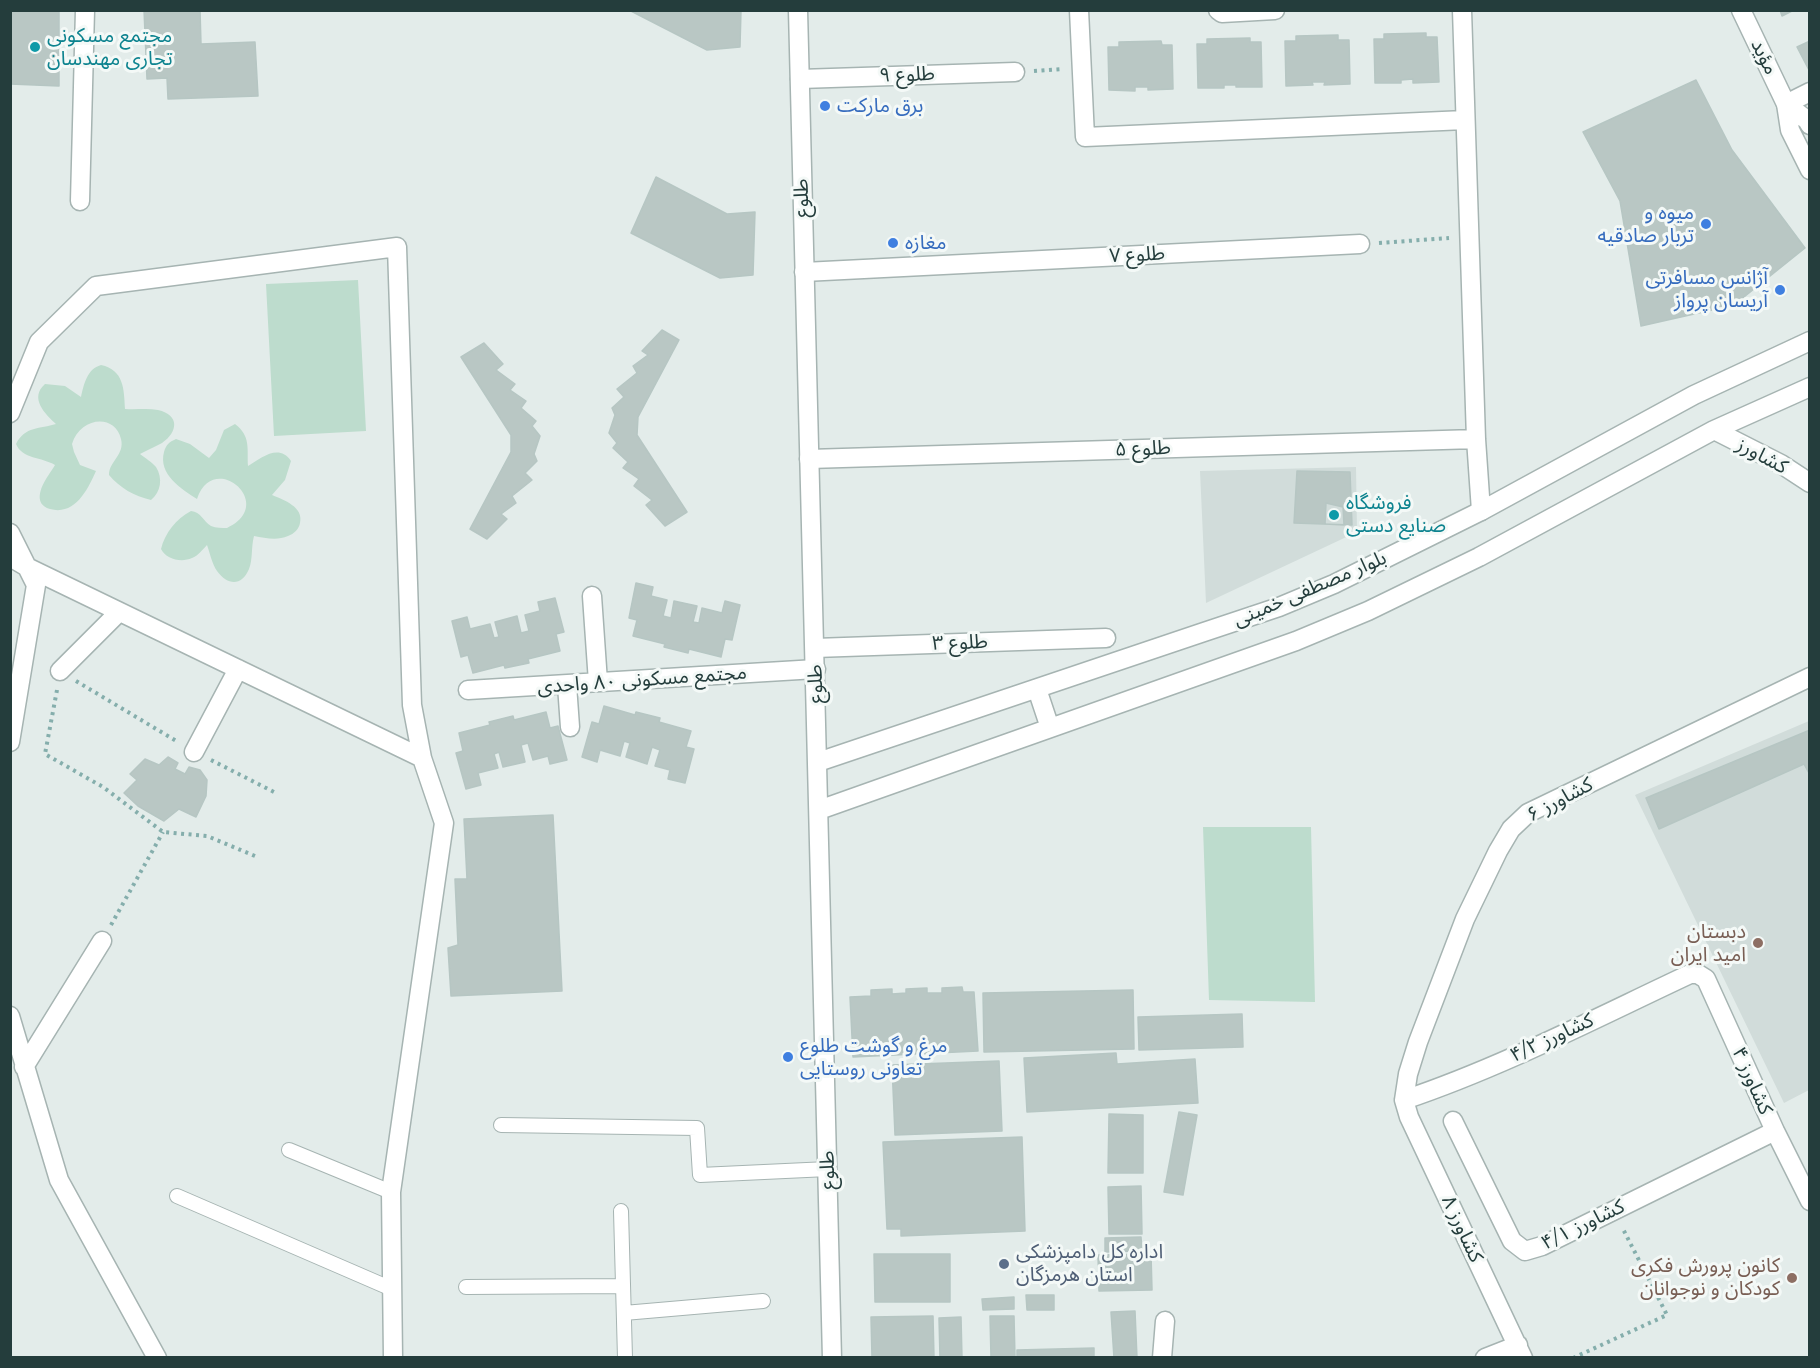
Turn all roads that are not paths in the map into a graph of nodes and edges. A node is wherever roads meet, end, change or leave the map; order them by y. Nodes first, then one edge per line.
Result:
1 (85, 10) edge
2 (798, 10) edge
3 (1079, 10) edge
4 (1218, 10) edge
5 (1275, 10) edge
6 (1462, 10) edge
7 (1741, 10) edge
8 (1015, 72) road end
9 (800, 79) junction
10 (1809, 92) edge
11 (1786, 104) junction
12 (1465, 120) junction
13 (1809, 125) edge
14 (1809, 170) edge
15 (80, 201) dead end
16 (1360, 244) road end
17 (804, 272) junction
18 (1809, 341) edge
19 (1809, 387) edge
20 (10, 413) edge
21 (1714, 430) junction
22 (1476, 439) junction
23 (809, 459) junction
24 (1809, 483) edge
25 (1481, 511) junction
26 (10, 533) edge
27 (10, 557) edge
28 (27, 567) junction
29 (592, 596) dead end
30 (119, 612) junction
31 (1106, 638) dead end
32 (814, 648) junction
33 (17, 661) edge
34 (238, 669) junction
35 (816, 669) junction
36 (60, 671) road end
37 (1809, 677) edge
38 (598, 682) junction
39 (567, 685) junction
40 (1037, 689) junction
41 (468, 690) dead end
42 (570, 727) dead end
43 (1050, 728) junction
44 (10, 742) edge
45 (194, 752) road end
46 (422, 758) junction
47 (818, 762) junction
48 (819, 810) junction
49 (102, 941) road end
50 (1698, 974) joint
51 (10, 1016) edge
52 (24, 1067) junction
53 (1404, 1100) junction
54 (1453, 1121) dead end
55 (501, 1125) dead end
56 (1775, 1131) junction
57 (289, 1150) dead end
58 (828, 1169) junction
59 (392, 1192) junction
60 (1808, 1193) edge
61 (177, 1196) dead end
62 (621, 1211) dead end
63 (623, 1286) junction
64 (466, 1287) dead end
65 (392, 1289) junction
66 (763, 1301) dead end
67 (624, 1313) junction
68 (1165, 1321) dead end
69 (1521, 1351) edge
70 (157, 1358) edge
71 (393, 1358) edge
72 (625, 1358) edge
73 (832, 1358) edge
74 (1162, 1358) edge
75 (1485, 1358) edge

1 - 15 street
2 - 9 street, طلوع
3 - 12 street
4 - 5 street
6 - 12 street
7 - 11 street, مؤید
8 - 9 street, طلوع ۹
9 - 17 street, طلوع
10 - 11 street
11 - 13 street, مؤید
11 - 14 street, مؤید
12 - 22 street
16 - 17 street, طلوع ۷
17 - 23 street, طلوع
18 - 25 street, بلوار مصطفی خمینی
19 - 21 street, بلوار مصطفی خمینی
20 - 46 street
21 - 24 street, کشاورز
21 - 43 street, بلوار مصطفی خمینی
22 - 23 street, طلوع ۵
22 - 25 street
23 - 32 street, طلوع
25 - 40 street, بلوار مصطفی خمینی
26 - 28 street
27 - 28 street
28 - 30 street
28 - 33 street
29 - 38 street
30 - 34 street
30 - 36 street
31 - 32 street, طلوع ۳
32 - 35 street, طلوع
33 - 44 street
34 - 45 street
34 - 46 street
35 - 38 street, مجتمع مسکونی ۸۰ واحدی
35 - 47 street, طلوع
37 - 53 street, کشاورز ۶
38 - 39 street, مجتمع مسکونی ۸۰ واحدی
39 - 41 street, مجتمع مسکونی ۸۰ واحدی
39 - 42 street
40 - 43 street
40 - 47 street, بلوار مصطفی خمینی
43 - 48 street, بلوار مصطفی خمینی
46 - 59 street
47 - 48 street, طلوع
48 - 58 street, طلوع
49 - 52 street
50 - 53 street, کشاورز ۴/۲
50 - 56 street, کشاورز ۴
51 - 52 street
52 - 70 street
53 - 69 street, کشاورز ۸
54 - 56 street, کشاورز ۴/۱
55 - 58 lane
56 - 60 street, کشاورز ۴
57 - 59 lane
58 - 73 street, طلوع
59 - 65 street
61 - 65 lane
62 - 63 lane
63 - 64 lane
63 - 67 lane
65 - 71 street
66 - 67 lane
67 - 72 lane
68 - 74 street
69 - 75 street

